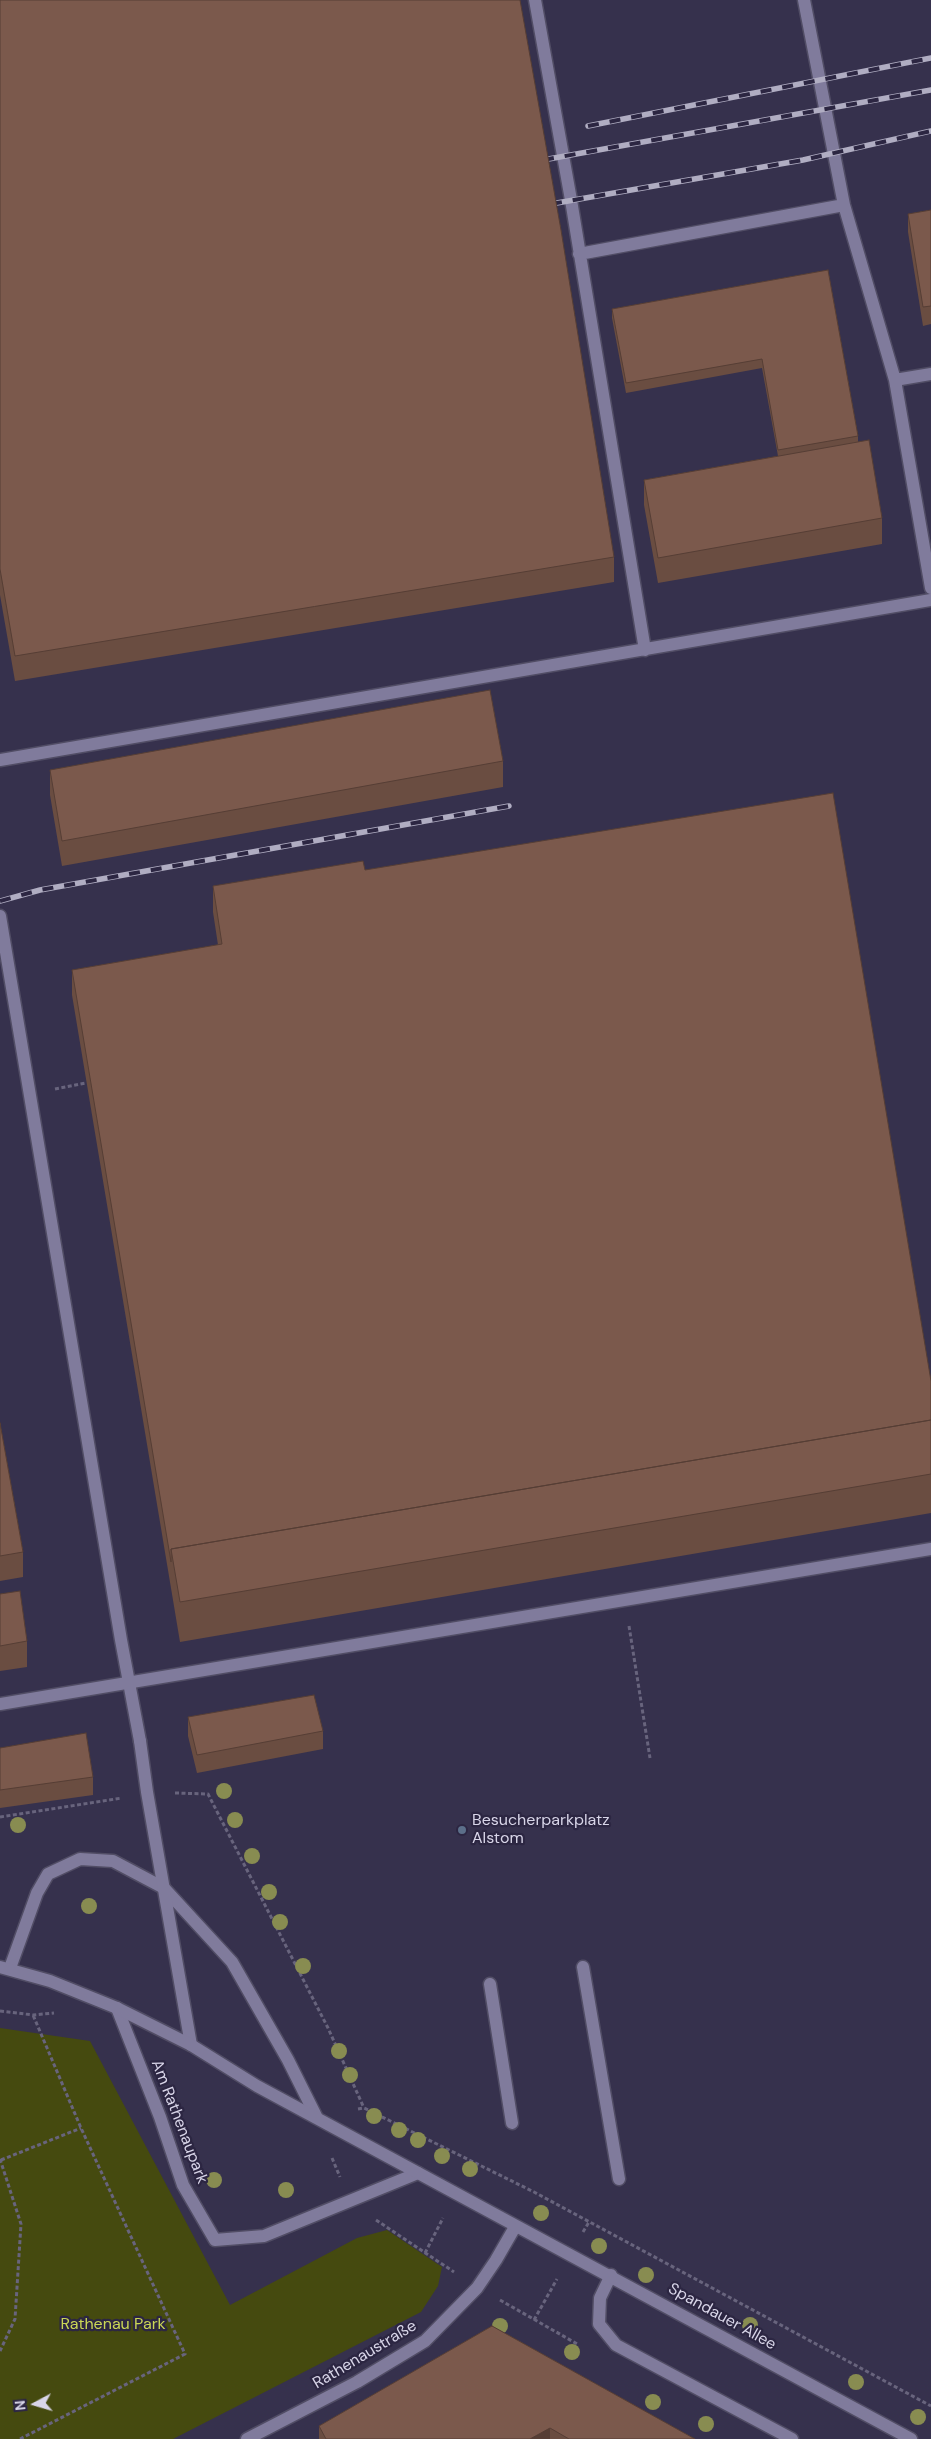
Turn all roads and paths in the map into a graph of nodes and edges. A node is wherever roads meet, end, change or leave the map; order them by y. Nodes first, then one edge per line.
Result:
1 (535, 0) edge
2 (804, 0) edge
3 (844, 205) junction
4 (579, 254) junction
5 (931, 374) edge
6 (895, 380) junction
7 (931, 588) edge
8 (931, 600) edge
9 (645, 650) junction
10 (0, 760) edge
11 (0, 916) edge
12 (931, 1549) edge
13 (625, 1599) junction
14 (129, 1682) junction
15 (0, 1704) edge
16 (650, 1758) dead end
17 (147, 1792) junction
18 (0, 1817) edge
19 (164, 1888) junction
20 (5, 1968) edge
21 (583, 1968) dead end
22 (490, 1984) dead end
23 (117, 2008) junction
24 (33, 2015) dead end
25 (191, 2045) junction
26 (316, 2116) junction
27 (512, 2123) dead end
28 (81, 2128) junction
29 (1, 2160) edge
30 (418, 2173) junction
31 (619, 2179) dead end
32 (515, 2227) junction
33 (611, 2276) junction
34 (0, 2351) edge
35 (931, 2406) edge
36 (20, 2439) edge
37 (247, 2439) edge
38 (792, 2439) edge
39 (911, 2439) edge

1 - 4 street
2 - 3 street
3 - 4 street
3 - 6 street
4 - 9 street
5 - 6 street
6 - 7 street
8 - 9 street
9 - 10 street
11 - 14 street
12 - 13 street
13 - 14 street
13 - 16 path
14 - 15 street
14 - 17 street
17 - 18 path
17 - 19 street
17 - 35 path
19 - 20 street, Am Rathenaupark
19 - 25 street
19 - 26 street, Am Rathenaupark
20 - 23 street, Am Rathenaupark
21 - 31 street
22 - 27 street
23 - 25 street, Am Rathenaupark
23 - 30 street, Am Rathenaupark
24 - 28 path
25 - 26 street, Am Rathenaupark
26 - 30 street, Am Rathenaupark
28 - 29 path
28 - 36 path
29 - 34 path
30 - 32 street, Am Rathenaupark
32 - 33 street, Spandauer Allee
32 - 37 street, Rathenaustraße
33 - 38 street
33 - 39 street, Spandauer Allee

